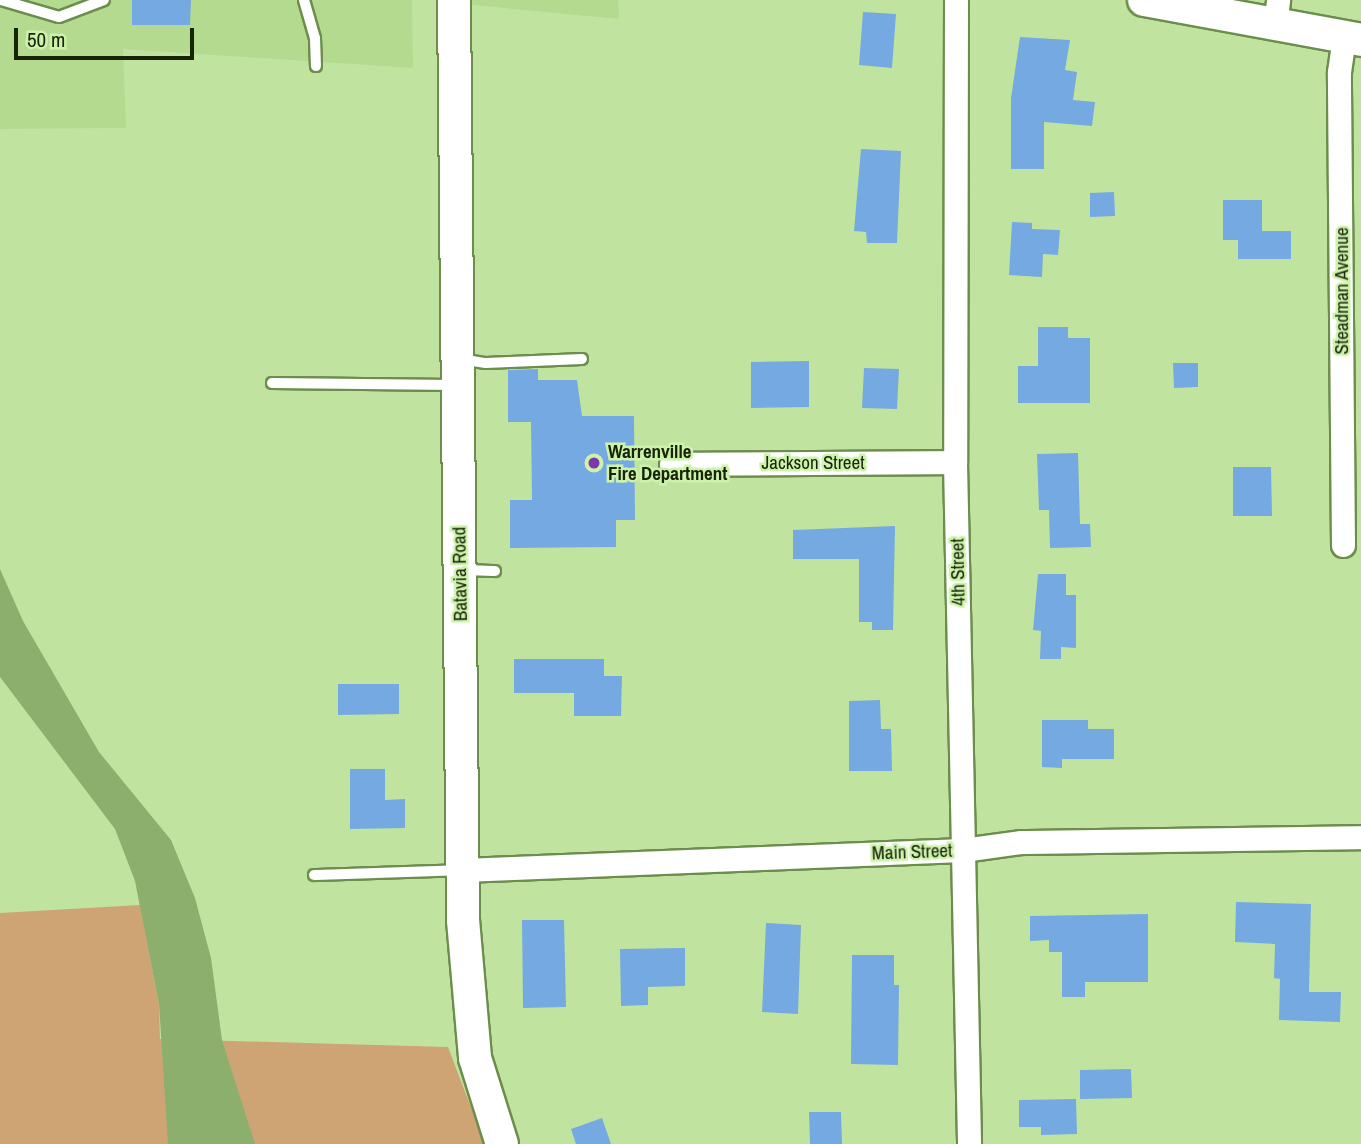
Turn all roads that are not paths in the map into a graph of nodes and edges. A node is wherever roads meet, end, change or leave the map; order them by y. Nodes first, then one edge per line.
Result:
1 (1, 0) edge
2 (104, 0) edge
3 (304, 0) edge
4 (454, 0) edge
5 (956, 0) edge
6 (1144, 0) edge
7 (1276, 12) edge
8 (1353, 38) edge
9 (316, 66) dead end
10 (582, 359) dead end
11 (457, 371) junction
12 (272, 383) dead end
13 (955, 462) junction
14 (671, 464) dead end
15 (1343, 545) dead end
16 (460, 570) junction
17 (495, 570) dead end
18 (1361, 837) edge
19 (963, 850) junction
20 (463, 870) junction
21 (314, 875) dead end
22 (502, 1144) edge
23 (969, 1144) edge

1 - 2 lane
3 - 9 lane
4 - 11 main road, Batavia Road
5 - 13 street, 4th Street
6 - 7 main road
7 - 8 main road
8 - 15 street, Steadman Avenue
10 - 11 lane
11 - 12 lane
11 - 16 main road, Batavia Road
13 - 14 street, Jackson Street
13 - 19 street, 4th Street
16 - 17 lane
16 - 20 main road, Batavia Road
18 - 19 street, Main Street
19 - 20 street, Main Street
19 - 23 street, 4th Street
20 - 21 lane
20 - 22 main road, Batavia Road

